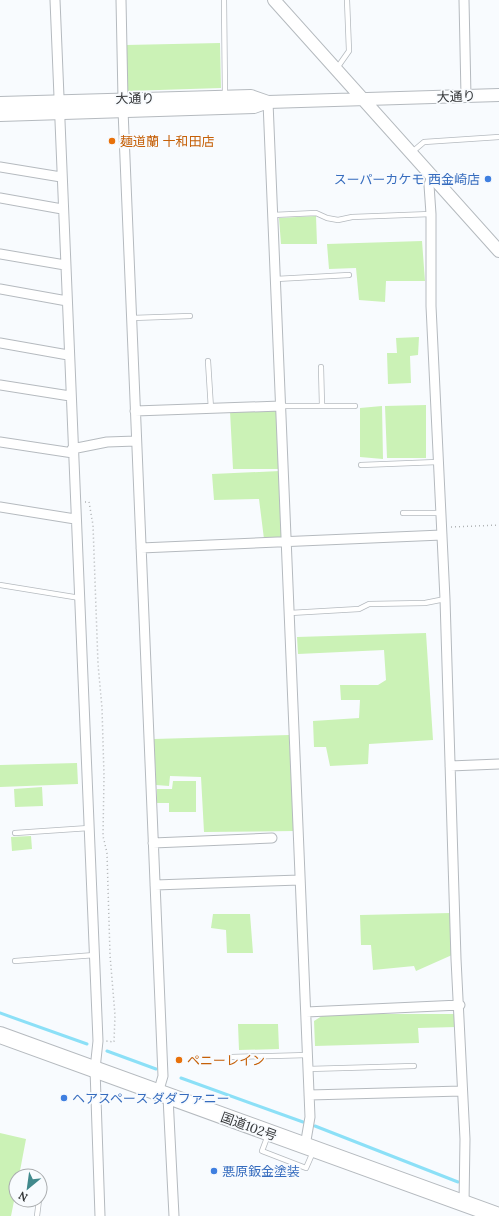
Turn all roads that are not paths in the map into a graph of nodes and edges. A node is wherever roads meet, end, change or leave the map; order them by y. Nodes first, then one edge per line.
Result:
1 (55, 0) edge
2 (121, 0) edge
3 (224, 0) edge
4 (274, 0) edge
5 (348, 0) edge
6 (464, 0) edge
7 (336, 70) junction
8 (499, 95) edge
9 (226, 96) junction
10 (466, 96) junction
11 (362, 100) junction
12 (268, 102) junction
13 (0, 103) edge
14 (123, 104) junction
15 (58, 107) junction
16 (0, 115) edge
17 (499, 137) edge
18 (411, 153) junction
19 (0, 168) edge
20 (432, 176) junction
21 (61, 177) junction
22 (0, 198) edge
23 (62, 209) junction
24 (431, 214) junction
25 (273, 215) junction
26 (499, 250) edge
27 (0, 254) edge
28 (65, 264) junction
29 (349, 275) dead end
30 (276, 279) junction
31 (0, 289) edge
32 (67, 301) junction
33 (190, 316) dead end
34 (131, 318) junction
35 (0, 343) edge
36 (68, 355) junction
37 (208, 361) dead end
38 (321, 367) dead end
39 (0, 385) edge
40 (70, 396) junction
41 (281, 406) junction
42 (322, 406) junction
43 (355, 406) dead end
44 (211, 409) junction
45 (135, 411) junction
46 (136, 441) junction
47 (0, 442) edge
48 (72, 451) junction
49 (438, 462) junction
50 (361, 465) dead end
51 (0, 508) edge
52 (403, 513) dead end
53 (440, 513) junction
54 (75, 519) junction
55 (442, 532) junction
56 (287, 543) junction
57 (141, 548) junction
58 (0, 585) edge
59 (80, 598) junction
60 (445, 599) junction
61 (290, 613) junction
62 (499, 764) edge
63 (450, 766) junction
64 (89, 828) junction
65 (15, 833) dead end
66 (272, 838) dead end
67 (153, 843) junction
68 (300, 880) junction
69 (155, 885) junction
70 (95, 955) junction
71 (16, 961) dead end
72 (460, 1006) junction
73 (306, 1012) junction
74 (0, 1035) edge
75 (308, 1054) junction
76 (232, 1057) dead end
77 (414, 1066) dead end
78 (95, 1069) junction
79 (308, 1069) junction
80 (462, 1091) junction
81 (309, 1094) junction
82 (163, 1095) junction
83 (269, 1133) junction
84 (309, 1147) junction
85 (464, 1203) junction
86 (100, 1216) edge
87 (174, 1216) edge
88 (499, 1216) edge

1 - 15 street
2 - 14 street
3 - 9 lane
4 - 7 street
5 - 7 lane
6 - 10 street
7 - 11 street
8 - 10 street, 大通り
9 - 12 street, 大通り
9 - 14 street, 大通り
10 - 11 street, 大通り
11 - 12 street, 大通り
11 - 18 street
12 - 14 street, 大通り
12 - 25 street
13 - 15 street, 大通り
14 - 15 street, 大通り
14 - 34 street
15 - 16 street, 大通り
15 - 21 street
17 - 18 lane
18 - 20 street
19 - 21 street
20 - 24 street
20 - 26 street
21 - 23 street
22 - 23 street
23 - 28 street
24 - 25 lane
24 - 49 street
25 - 30 street
27 - 28 street
28 - 32 street
29 - 30 lane
30 - 41 street
31 - 32 street
32 - 36 street
33 - 34 lane
34 - 45 street
35 - 36 street
36 - 40 street
37 - 44 lane
38 - 42 lane
39 - 40 street
40 - 48 street
41 - 42 lane
41 - 44 street
41 - 56 street
42 - 43 lane
44 - 45 street
45 - 46 street
46 - 48 street
46 - 57 street
47 - 48 street
48 - 54 street
49 - 50 lane
49 - 53 street
51 - 54 street
52 - 53 lane
53 - 55 street
54 - 59 street
55 - 56 street
55 - 60 street
56 - 57 street
56 - 61 street
57 - 67 street
58 - 59 lane
59 - 64 street
60 - 61 lane
60 - 63 street
61 - 68 street
62 - 63 street
63 - 72 street
64 - 65 lane
64 - 70 street
66 - 67 street
67 - 69 street
68 - 69 street
68 - 73 street
69 - 82 street
70 - 71 lane
70 - 78 street
72 - 73 street
72 - 80 street
73 - 75 street
74 - 78 highway, 国道102号
75 - 76 lane
75 - 79 street
77 - 79 lane
78 - 82 highway, 国道102号
78 - 86 street
79 - 81 street
80 - 81 street
80 - 85 street
81 - 84 street
82 - 83 highway, 国道102号
82 - 87 street
83 - 84 highway, 国道102号
83 - 84 lane
84 - 85 highway, 国道102号
85 - 88 highway, 国道102号

